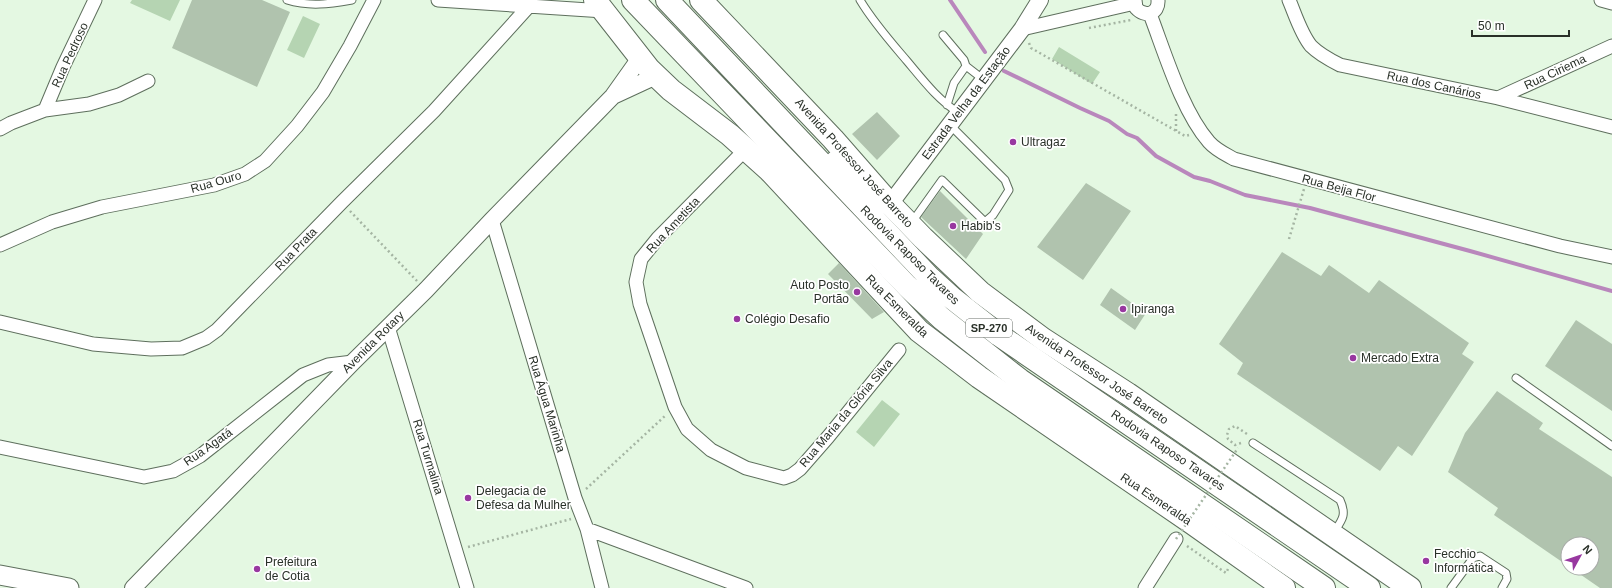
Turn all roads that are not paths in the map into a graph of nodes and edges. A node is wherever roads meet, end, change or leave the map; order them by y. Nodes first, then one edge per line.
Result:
1 (95, 0) edge
2 (287, 0) edge
3 (352, 0) edge
4 (374, 0) edge
5 (438, 0) edge
6 (633, 0) edge
7 (667, 0) edge
8 (675, 0) edge
9 (701, 0) edge
10 (860, 0) edge
11 (1040, 0) edge
12 (1158, 0) edge
13 (1289, 0) edge
14 (1601, 0) edge
15 (1135, 1) edge
16 (1612, 3) edge
17 (530, 5) junction
18 (599, 5) edge
19 (1150, 14) junction
20 (1028, 33) junction
21 (943, 34) dead end
22 (1612, 46) edge
23 (640, 58) junction
24 (966, 66) junction
25 (656, 76) junction
26 (984, 80) junction
27 (148, 81) dead end
28 (613, 96) junction
29 (1498, 98) junction
30 (45, 110) junction
31 (952, 115) junction
32 (1612, 127) edge
33 (0, 129) edge
34 (746, 149) junction
35 (890, 204) junction
36 (492, 220) junction
37 (910, 224) junction
38 (0, 245) edge
39 (1612, 257) edge
40 (0, 322) edge
41 (388, 327) junction
42 (898, 350) dead end
43 (353, 362) junction
44 (1516, 378) dead end
45 (675, 407) joint
46 (1250, 442) road end
47 (1612, 446) edge
48 (0, 447) edge
49 (586, 529) junction
50 (1333, 534) junction
51 (1176, 539) road end
52 (0, 575) edge
53 (69, 588) edge
54 (133, 588) edge
55 (467, 588) edge
56 (602, 588) edge
57 (746, 588) edge
58 (1145, 588) edge
59 (1284, 588) edge
60 (1324, 588) edge
61 (1369, 588) edge
62 (1410, 588) edge
63 (1451, 588) edge
64 (1502, 588) edge

1 - 30 street, Rua Pedroso
2 - 3 lane
4 - 38 street, Rua Ouro
5 - 17 street
6 - 60 highway, Rodovia Raposo Tavares / SP-270
7 - 61 highway, Rodovia Raposo Tavares / SP-270
8 - 35 highway
9 - 35 highway, Avenida Professor José Barreto
10 - 31 lane
11 - 20 street, Estrada Velha da Estação
12 - 19 street
13 - 29 street, Rua dos Canários
14 - 16 street
15 - 19 street
15 - 20 street
17 - 18 street
17 - 40 street, Rua Prata
18 - 23 highway, Rua Esmeralda
19 - 39 street, Rua Beija Flor
20 - 26 street, Estrada Velha da Estação
21 - 24 lane
22 - 29 street, Rua Ciriema
23 - 25 highway, Rua Esmeralda
23 - 28 street, Avenida Rotary
24 - 26 lane
24 - 31 lane
25 - 28 street, Avenida Rotary
25 - 34 highway, Rua Esmeralda
26 - 31 street, Estrada Velha da Estação
27 - 30 street
28 - 36 street, Avenida Rotary
29 - 32 street, Rua dos Canários
30 - 33 street
31 - 35 street, Estrada Velha da Estação
31 - 37 lane
34 - 45 street, Rua Ametista
34 - 59 highway, Rua Esmeralda
35 - 37 highway, Avenida Professor José Barreto
36 - 41 street, Avenida Rotary
36 - 49 street, Rua Água Marinha
37 - 50 highway, Avenida Professor José Barreto
41 - 43 street, Avenida Rotary
41 - 55 street, Rua Turmalina
42 - 45 street, Rua Maria da Glória Silva
43 - 48 street, Rua Agatá
43 - 54 street, Avenida Rotary
44 - 47 lane
46 - 50 lane
49 - 56 street, Rua Água Marinha
49 - 57 street
50 - 62 highway, Avenida Professor José Barreto
51 - 58 street
52 - 53 main road
63 - 64 lane

